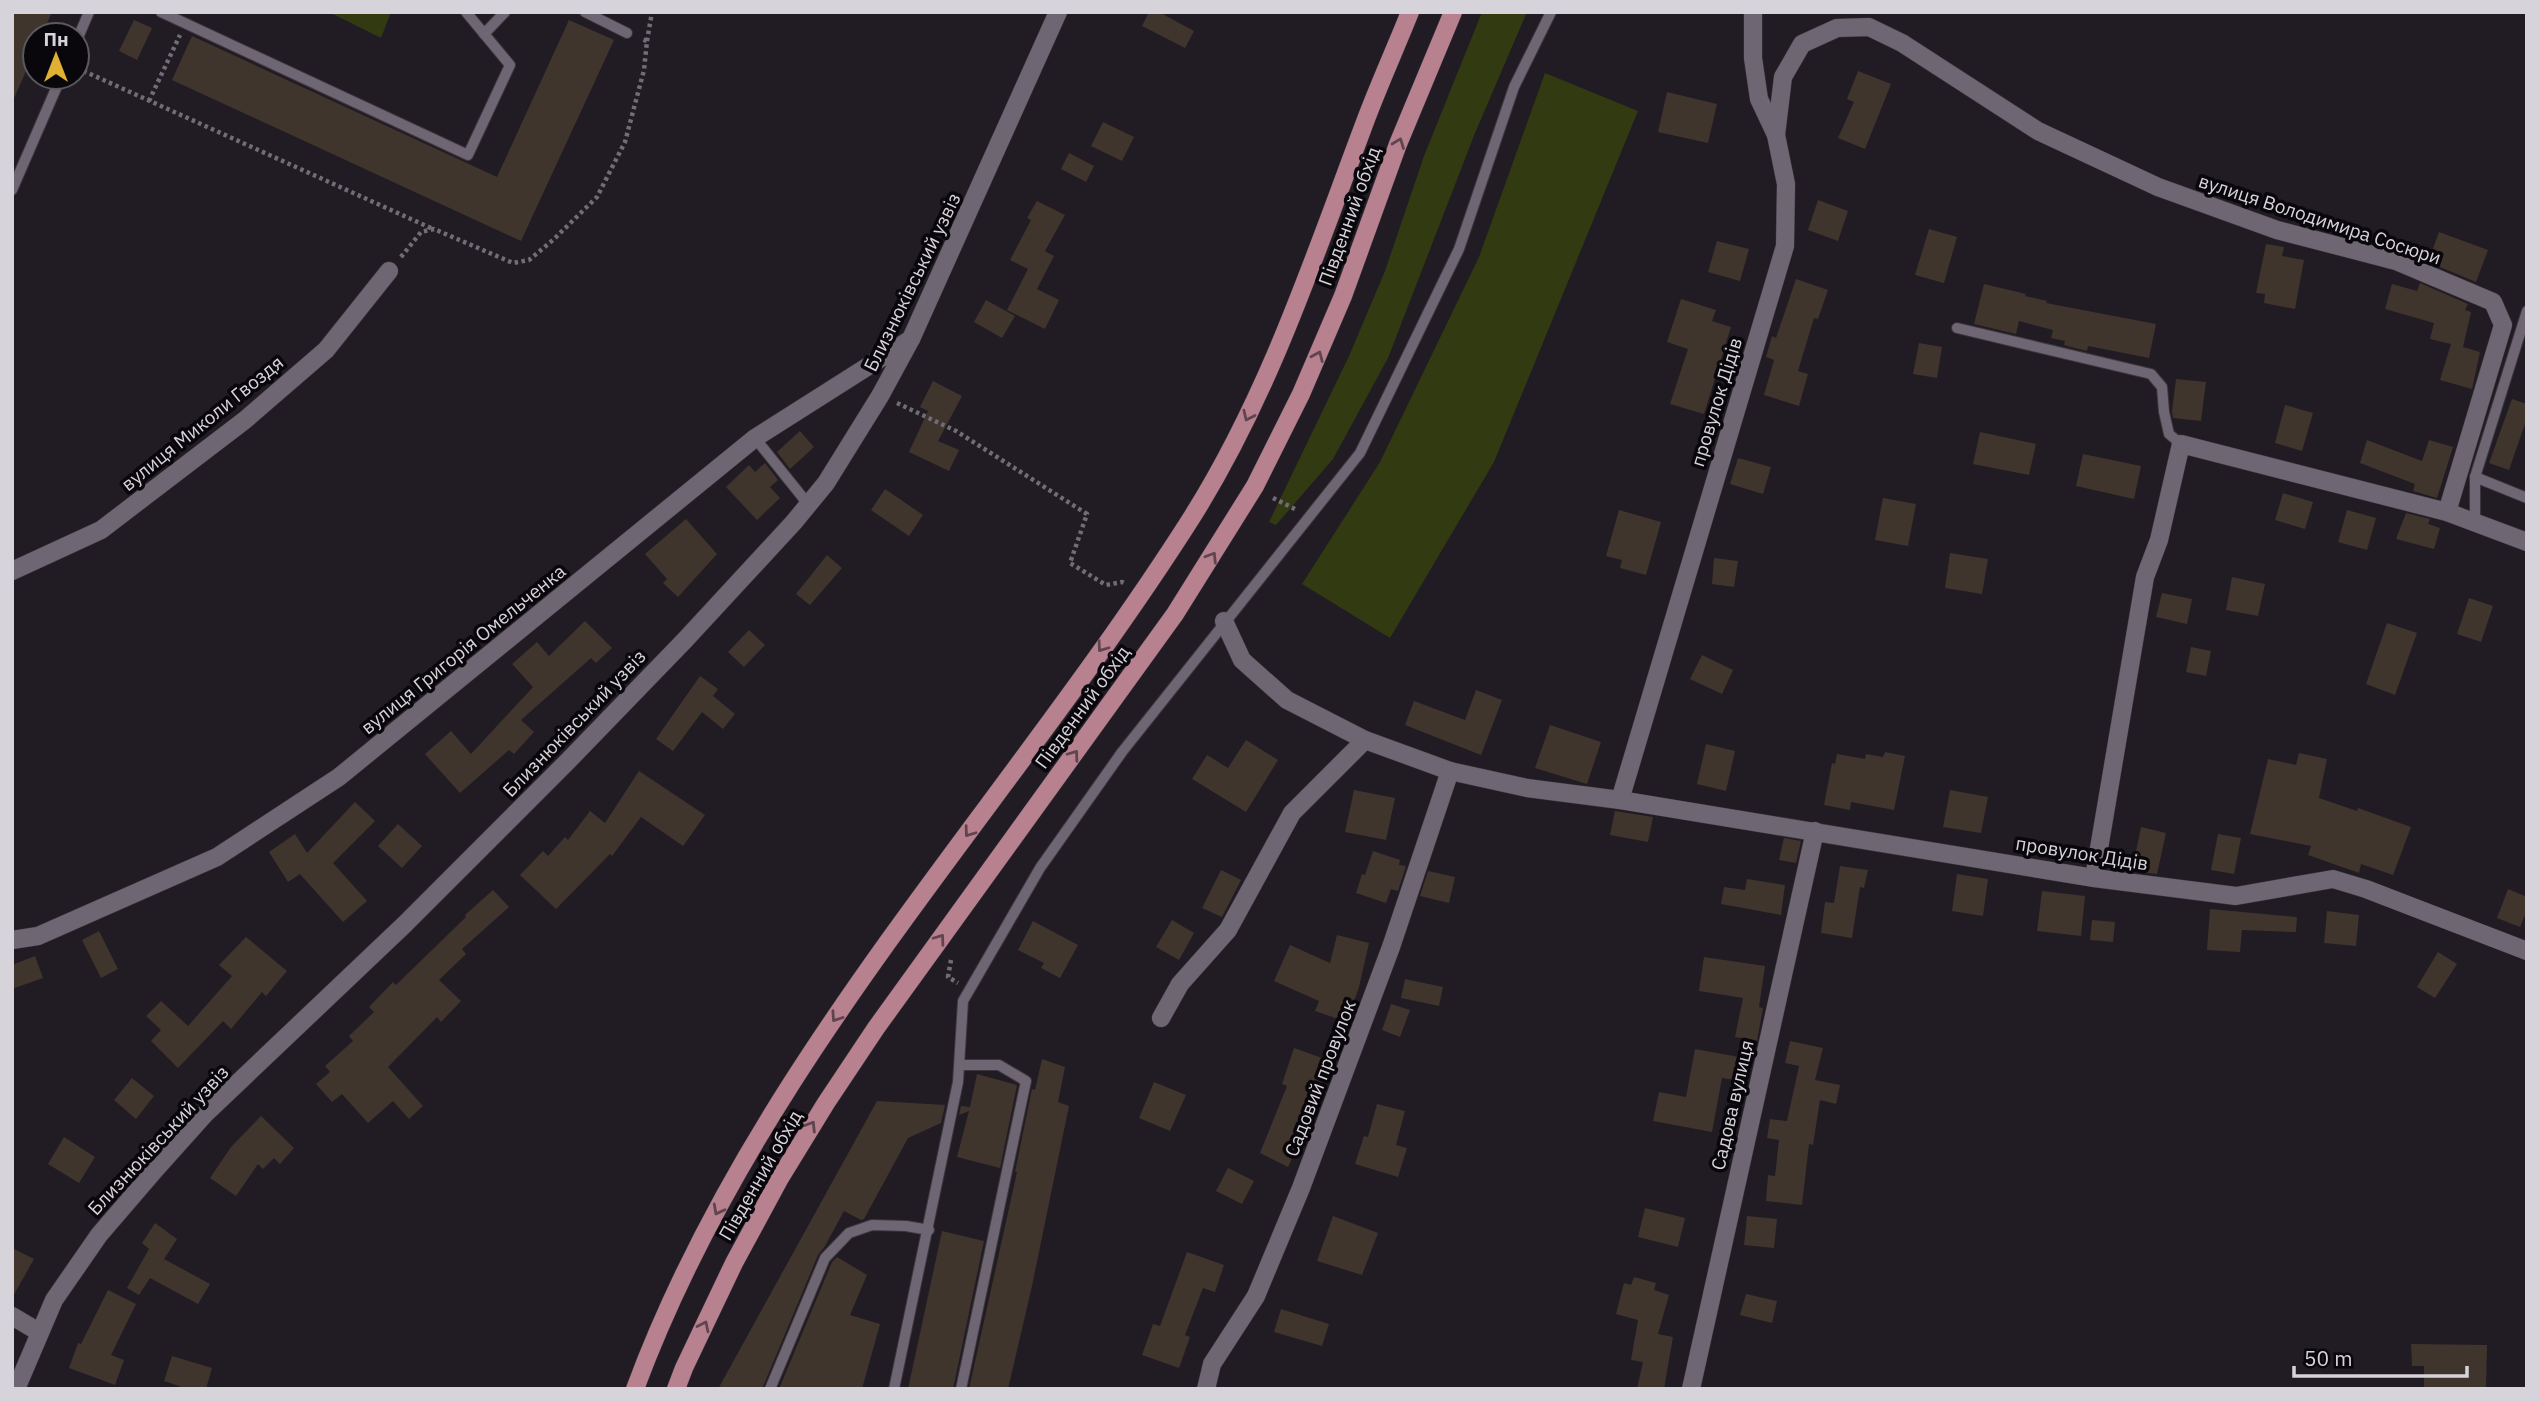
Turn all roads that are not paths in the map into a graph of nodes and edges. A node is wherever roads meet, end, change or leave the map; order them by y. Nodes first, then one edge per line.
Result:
1 (161, 12) edge
2 (466, 12) edge
3 (505, 12) edge
4 (585, 12) edge
5 (1058, 12) edge
6 (1410, 12) edge
7 (1453, 12) edge
8 (1550, 12) edge
9 (1753, 12) edge
10 (627, 33) road end
11 (484, 34) junction
12 (55, 91) edge
13 (1776, 135) junction
14 (12, 190) edge
15 (389, 271) road end
16 (2527, 311) edge
17 (1957, 327) dead end
18 (911, 339) junction
19 (755, 438) junction
20 (2181, 444) junction
21 (2475, 477) junction
22 (2527, 498) edge
23 (808, 504) junction
24 (2446, 512) junction
25 (2475, 524) junction
26 (2527, 542) edge
27 (12, 571) edge
28 (1224, 621) junction
29 (1365, 740) junction
30 (1450, 771) junction
31 (1620, 800) junction
32 (1815, 831) junction
33 (2094, 878) junction
34 (12, 940) edge
35 (2527, 950) edge
36 (1161, 1018) dead end
37 (960, 1065) junction
38 (929, 1230) junction
39 (12, 1316) edge
40 (39, 1332) junction
41 (16, 1389) edge
42 (635, 1389) edge
43 (676, 1389) edge
44 (770, 1389) edge
45 (894, 1389) edge
46 (961, 1389) edge
47 (1206, 1389) edge
48 (1691, 1389) edge

1 - 11 lane
2 - 11 lane
3 - 11 lane
4 - 10 lane
5 - 18 street, Близнюківський узвіз
6 -> 42 main road, Південний обхід
43 -> 7 main road, Південний обхід
8 - 28 lane
9 - 13 street, провулок Дідів
12 - 14 lane
13 - 24 street, вулиця Володимира Сосюри
13 - 31 street, провулок Дідів
15 - 27 street, вулиця Миколи Гвоздя
16 - 21 lane
17 - 20 lane
18 - 19 street, вулиця Григорія Омельченка
18 - 23 street, Близнюківський узвіз
19 - 23 lane
19 - 34 street, вулиця Григорія Омельченка
20 - 24 street
20 - 33 street
21 - 22 lane
21 - 25 lane
23 - 40 street, Близнюківський узвіз
24 - 25 street
25 - 26 street
28 - 29 street, провулок Дідів
28 - 37 lane
29 - 30 street, провулок Дідів
29 - 36 street
30 - 31 street, провулок Дідів
30 - 47 street, Садовий провулок
31 - 32 street, провулок Дідів
32 - 33 street, провулок Дідів
32 - 48 street, Садова вулиця
33 - 35 street, провулок Дідів
37 - 38 lane
37 - 46 lane
38 - 44 lane
38 - 45 lane
39 - 40 street
40 - 41 street, Близнюківський узвіз

